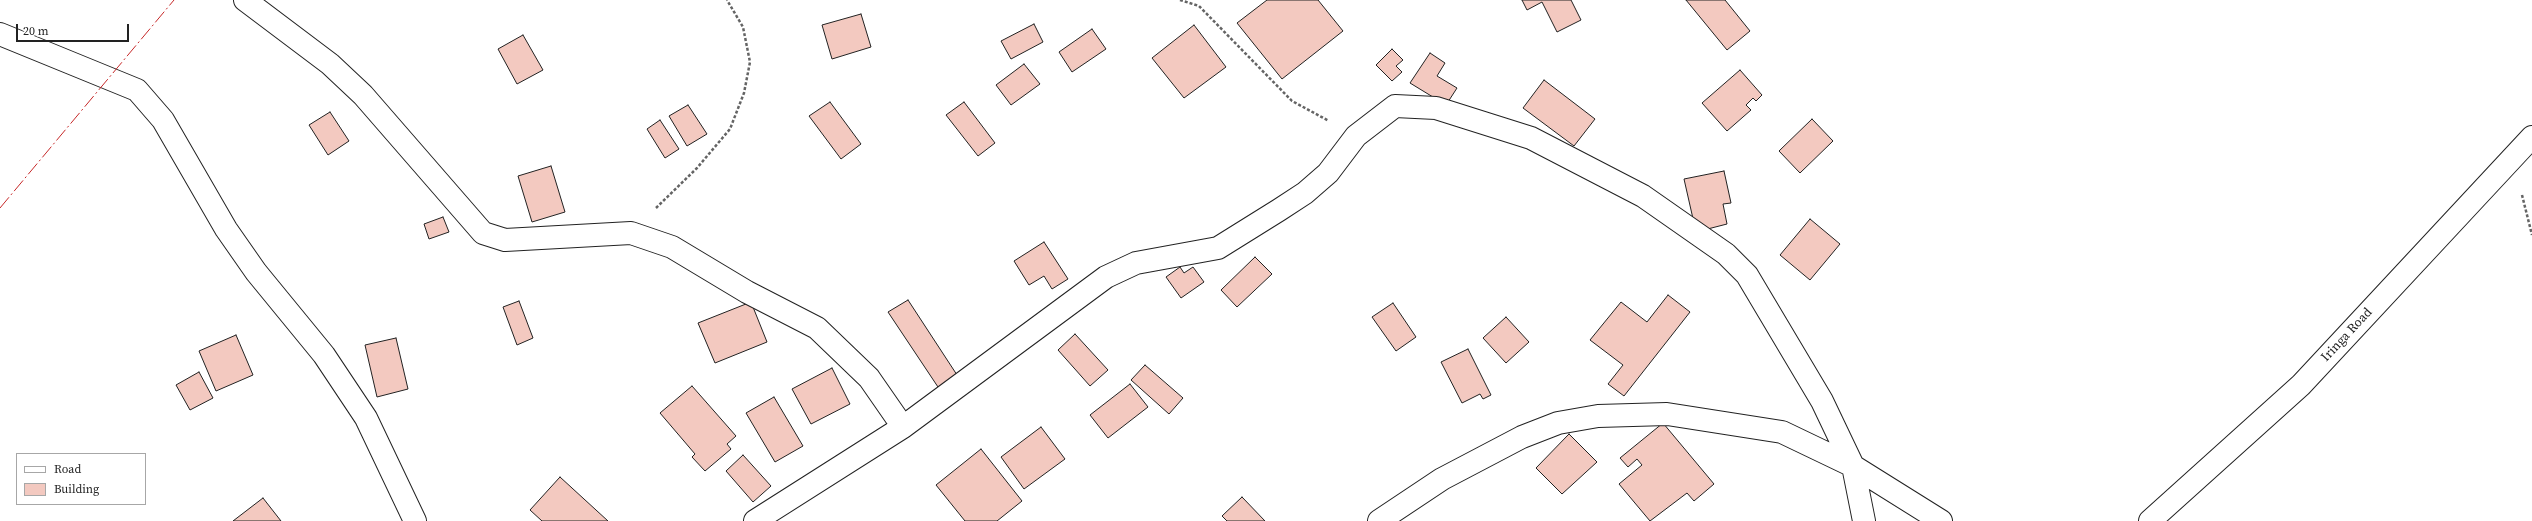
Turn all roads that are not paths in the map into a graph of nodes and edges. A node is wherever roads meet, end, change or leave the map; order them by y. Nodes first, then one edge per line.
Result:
1 (245, 0) edge
2 (0, 34) edge
3 (2532, 137) edge
4 (903, 427) junction
5 (1853, 466) junction
6 (415, 521) edge
7 (755, 521) edge
8 (1379, 521) edge
9 (1864, 521) edge
10 (1941, 521) edge
11 (2150, 521) edge

1 - 4 main road
2 - 6 main road
3 - 11 main road, Iringa Road
4 - 5 main road
4 - 7 main road
5 - 8 main road
5 - 9 main road
5 - 10 main road

